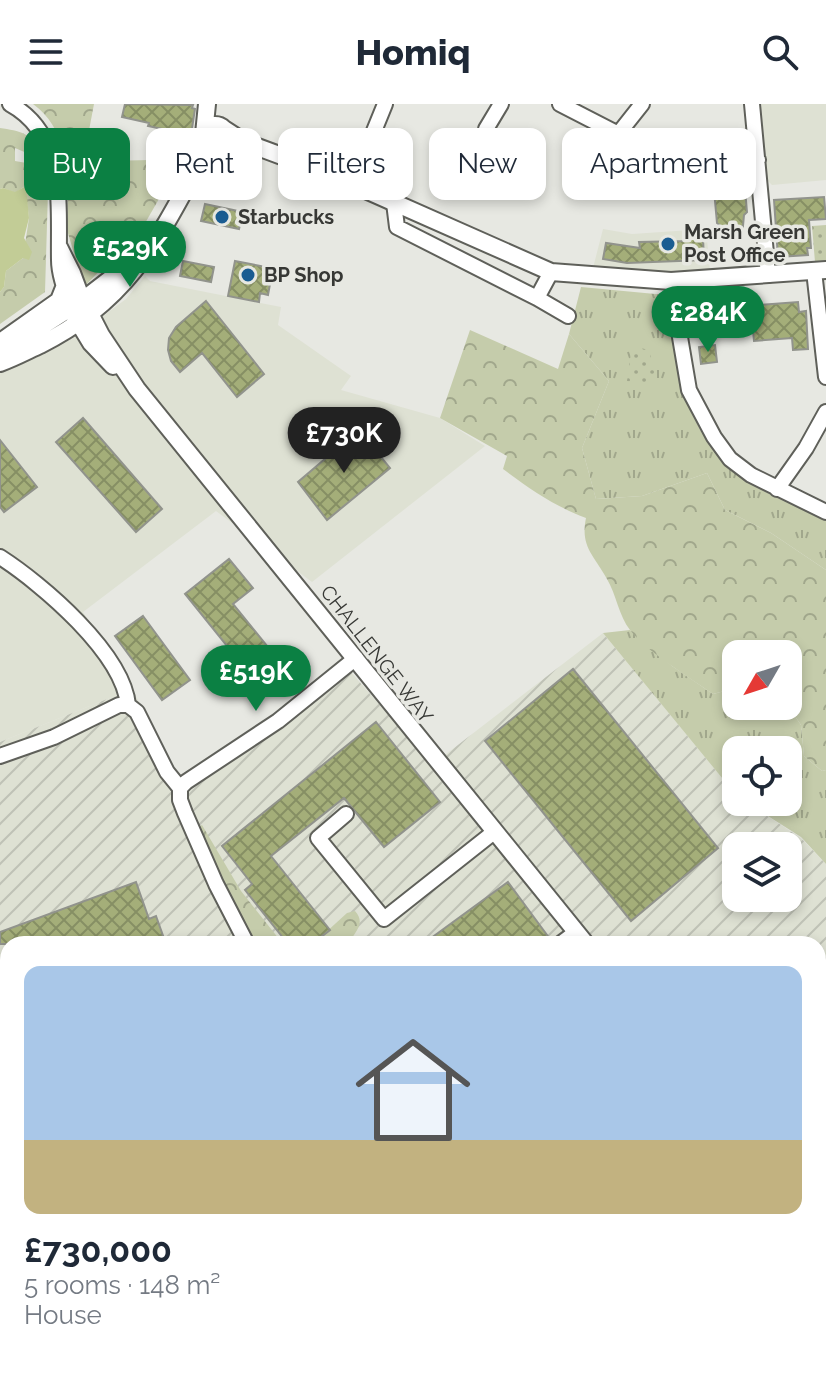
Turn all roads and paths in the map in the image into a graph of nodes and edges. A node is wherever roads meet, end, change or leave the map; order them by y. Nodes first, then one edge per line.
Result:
1 (10, 104) edge
2 (207, 104) edge
3 (216, 104) edge
4 (385, 104) edge
5 (501, 104) edge
6 (560, 104) edge
7 (642, 104) edge
8 (752, 104) edge
9 (209, 128) edge
10 (210, 128) edge
11 (223, 128) joint
12 (375, 128) edge
13 (487, 128) edge
14 (609, 128) edge
15 (623, 128) edge
16 (758, 160) joint
17 (178, 200) edge
18 (387, 200) edge
19 (394, 203) junction
20 (60, 246) junction
21 (820, 271) edge
22 (551, 272) junction
23 (768, 275) junction
24 (64, 284) junction
25 (537, 298) junction
26 (674, 302) dead end
27 (81, 311) junction
28 (568, 316) dead end
29 (0, 341) edge
30 (0, 353) edge
31 (0, 363) edge
32 (826, 374) edge
33 (826, 412) edge
34 (777, 489) junction
35 (826, 512) edge
36 (0, 557) edge
37 (356, 658) junction
38 (128, 705) junction
39 (0, 756) edge
40 (180, 788) junction
41 (346, 814) dead end
42 (494, 832) junction
43 (243, 936) edge
44 (579, 936) edge

1 - 20 street
2 - 9 street
3 - 11 street
4 - 12 street
5 - 13 street
6 - 14 street
7 - 15 street
8 - 16 street
10 - 11 street
16 - 23 street
17 - 27 street
18 - 19 street
19 - 22 street
19 - 25 street
20 - 24 street
20 - 27 street
21 - 23 street
21 - 32 street
22 - 23 street
22 - 25 street
24 - 27 street
24 - 29 street
25 - 28 street
26 - 34 street
27 - 30 street
27 - 31 street
27 - 37 street, CHALLENGE WAY
33 - 34 street
34 - 35 street
36 - 38 street
37 - 40 street
37 - 42 street, CHALLENGE WAY
38 - 39 street
38 - 40 street
40 - 43 street
41 - 42 street
42 - 44 street, CHALLENGE WAY

